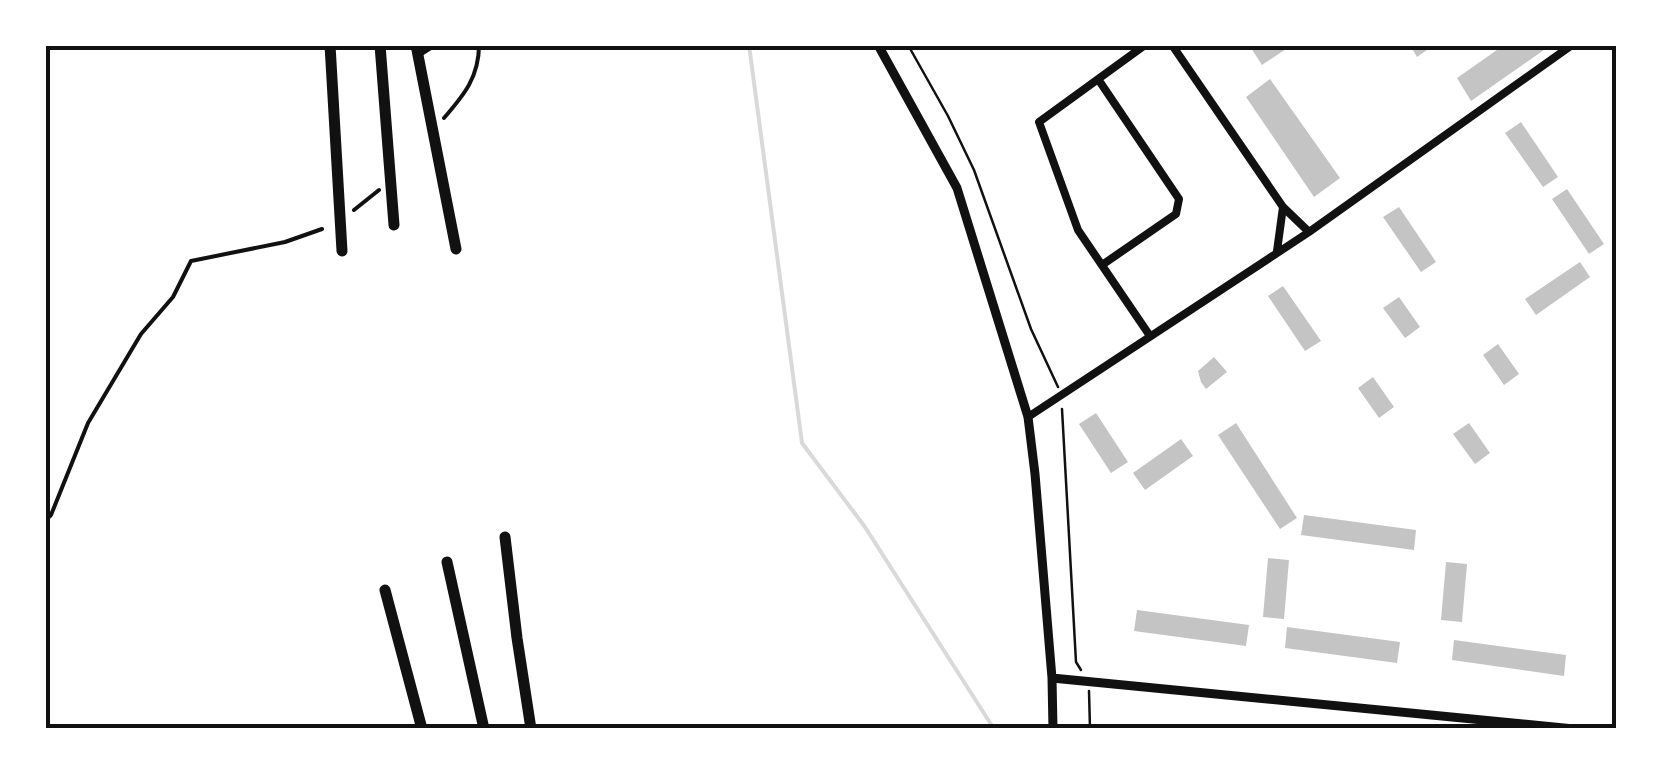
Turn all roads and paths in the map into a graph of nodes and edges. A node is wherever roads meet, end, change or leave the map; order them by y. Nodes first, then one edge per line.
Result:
1 (330, 45) edge
2 (380, 45) edge
3 (432, 45) edge
4 (479, 45) edge
5 (878, 45) edge
6 (908, 45) edge
7 (1145, 45) edge
8 (1172, 45) edge
9 (1572, 45) edge
10 (417, 50) edge
11 (1098, 79) junction
12 (444, 118) dead end
13 (379, 190) dead end
14 (1284, 207) junction
15 (354, 210) dead end
16 (394, 225) dead end
17 (322, 230) dead end
18 (1309, 232) junction
19 (456, 249) dead end
20 (342, 251) dead end
21 (1276, 252) junction
22 (1102, 265) junction
23 (1150, 336) junction
24 (1062, 394) junction
25 (1028, 416) junction
26 (45, 521) edge
27 (504, 537) dead end
28 (447, 562) dead end
29 (385, 590) dead end
30 (1052, 678) junction
31 (1088, 682) junction
32 (422, 729) edge
33 (484, 729) edge
34 (531, 729) edge
35 (1053, 729) edge
36 (1090, 729) edge
37 (1574, 729) edge

1 - 20 main road
2 - 16 main road
3 - 10 street
4 - 12 lane
5 - 25 street
6 - 24 path
7 - 11 street
8 - 14 street
9 - 18 street
10 - 19 main road
11 - 22 street
11 - 22 street
13 - 15 lane
14 - 18 street
14 - 21 street
17 - 26 lane
18 - 21 street
21 - 23 street
22 - 23 street
23 - 24 street
24 - 25 street
24 - 31 path
25 - 30 street
27 - 34 main road
28 - 33 main road
29 - 32 main road
30 - 31 street
30 - 35 street
31 - 36 path
31 - 37 street

